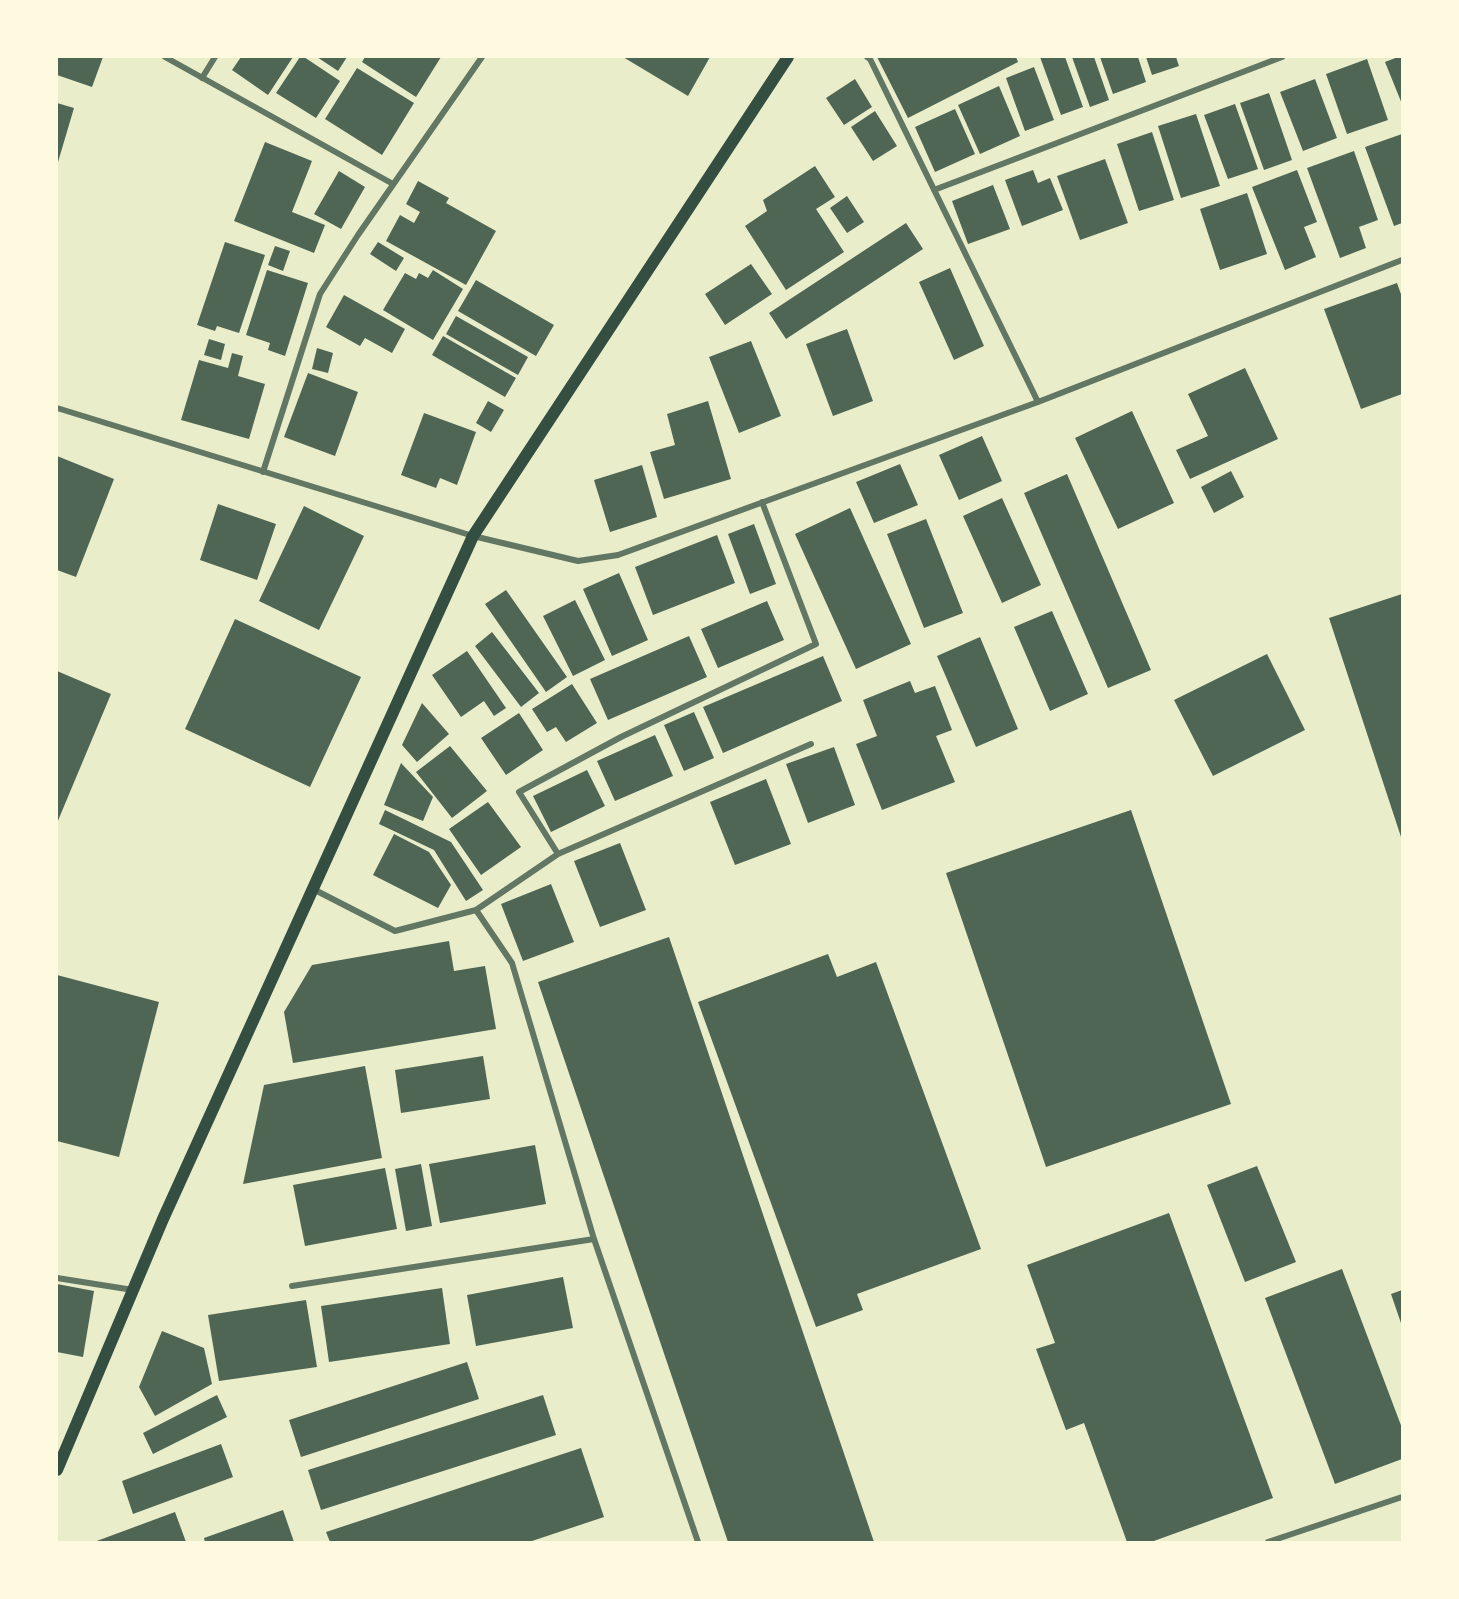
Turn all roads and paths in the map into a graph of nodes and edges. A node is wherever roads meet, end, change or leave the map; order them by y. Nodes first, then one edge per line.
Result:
1 (165, 57) edge
2 (215, 57) edge
3 (482, 57) edge
4 (788, 57) edge
5 (867, 57) edge
6 (1282, 57) edge
7 (202, 78) junction
8 (393, 184) junction
9 (934, 190) junction
10 (1402, 260) edge
11 (1038, 402) junction
12 (57, 408) edge
13 (262, 472) junction
14 (762, 502) junction
15 (473, 537) junction
16 (811, 744) dead end
17 (558, 854) junction
18 (313, 889) junction
19 (476, 910) junction
20 (594, 1239) junction
21 (57, 1278) edge
22 (292, 1286) dead end
23 (134, 1290) junction
24 (57, 1470) edge
25 (1402, 1497) edge
26 (698, 1542) edge
27 (1268, 1542) edge

1 - 7 street
2 - 7 street
3 - 8 street
4 - 15 main road
5 - 9 street
6 - 9 street
7 - 8 street
8 - 13 street
9 - 11 street
10 - 11 street
11 - 14 street
12 - 13 street
13 - 15 street
14 - 15 street
14 - 17 street
15 - 18 main road
16 - 17 street
17 - 19 street
18 - 19 street
18 - 23 main road
19 - 20 street
20 - 22 street
20 - 26 street
21 - 23 street
23 - 24 main road
25 - 27 street

